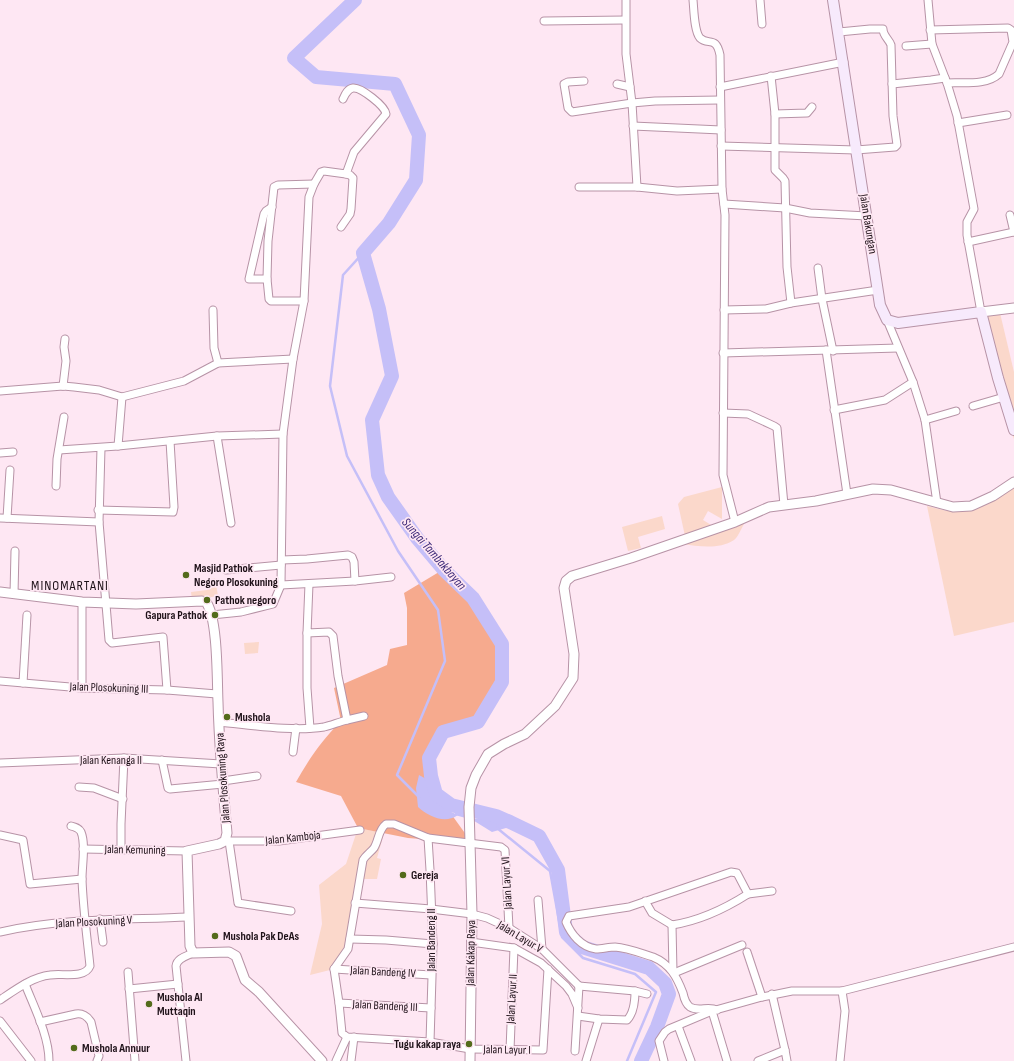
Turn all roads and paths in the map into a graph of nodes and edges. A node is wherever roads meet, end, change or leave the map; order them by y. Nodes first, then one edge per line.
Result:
1 (626, 0) edge
2 (693, 0) edge
3 (760, 0) edge
4 (833, 0) edge
5 (928, 0) edge
6 (625, 20) junction
7 (544, 21) dead end
8 (762, 24) dead end
9 (930, 30) junction
10 (839, 32) junction
11 (932, 44) junction
12 (906, 46) dead end
13 (844, 62) junction
14 (771, 76) junction
15 (946, 80) junction
16 (584, 81) dead end
17 (617, 84) dead end
18 (892, 84) junction
19 (630, 87) junction
20 (720, 87) junction
21 (343, 99) dead end
22 (720, 100) junction
23 (632, 103) junction
24 (812, 107) dead end
25 (774, 114) junction
26 (1007, 115) dead end
27 (958, 123) junction
28 (632, 126) junction
29 (721, 130) junction
30 (721, 146) junction
31 (775, 148) junction
32 (856, 150) junction
33 (346, 174) junction
34 (314, 184) junction
35 (579, 187) dead end
36 (637, 187) junction
37 (722, 189) junction
38 (724, 204) junction
39 (272, 207) junction
40 (785, 208) junction
41 (1010, 215) dead end
42 (867, 216) junction
43 (342, 227) dead end
44 (1014, 232) edge
45 (968, 242) junction
46 (818, 268) dead end
47 (267, 279) junction
48 (878, 290) junction
49 (822, 299) junction
50 (304, 301) junction
51 (791, 303) junction
52 (1014, 308) edge
53 (214, 310) dead end
54 (724, 310) junction
55 (981, 312) junction
56 (887, 320) junction
57 (65, 339) dead end
58 (898, 348) junction
59 (829, 350) junction
60 (723, 353) junction
61 (294, 359) junction
62 (218, 363) junction
63 (913, 382) junction
64 (63, 386) junction
65 (0, 391) edge
66 (122, 397) junction
67 (1004, 398) junction
68 (973, 406) dead end
69 (834, 410) junction
70 (956, 411) dead end
71 (723, 413) junction
72 (64, 417) dead end
73 (925, 420) junction
74 (1014, 430) edge
75 (283, 434) junction
76 (217, 436) junction
77 (170, 441) junction
78 (118, 446) junction
79 (101, 448) junction
80 (59, 450) junction
81 (13, 452) dead end
82 (0, 453) edge
83 (10, 470) dead end
84 (1014, 482) edge
85 (56, 486) dead end
86 (847, 494) junction
87 (937, 503) junction
88 (784, 506) junction
89 (98, 510) junction
90 (4, 518) edge
91 (99, 522) junction
92 (735, 522) junction
93 (231, 523) dead end
94 (15, 551) dead end
95 (282, 563) junction
96 (226, 570) dead end
97 (391, 577) dead end
98 (355, 581) junction
99 (309, 584) junction
100 (281, 585) junction
101 (0, 592) edge
102 (14, 594) junction
103 (82, 602) junction
104 (105, 603) junction
105 (28, 616) dead end
106 (212, 616) junction
107 (306, 633) junction
108 (0, 681) edge
109 (23, 683) junction
110 (82, 688) junction
111 (167, 690) junction
112 (217, 694) junction
113 (364, 716) dead end
114 (347, 720) junction
115 (219, 722) junction
116 (296, 728) junction
117 (310, 728) junction
118 (293, 752) dead end
119 (124, 758) junction
120 (162, 760) junction
121 (0, 763) edge
122 (221, 764) junction
123 (257, 776) dead end
124 (223, 783) junction
125 (79, 787) dead end
126 (123, 799) junction
127 (71, 826) dead end
128 (360, 830) dead end
129 (0, 835) edge
130 (428, 838) junction
131 (227, 841) junction
132 (469, 844) junction
133 (83, 849) junction
134 (122, 849) junction
135 (187, 850) junction
136 (82, 879) junction
137 (772, 891) dead end
138 (748, 894) junction
139 (538, 900) dead end
140 (645, 901) junction
141 (355, 903) junction
142 (431, 909) junction
143 (291, 911) dead end
144 (472, 914) junction
145 (188, 917) junction
146 (100, 920) junction
147 (85, 921) junction
148 (672, 925) junction
149 (509, 928) junction
150 (0, 932) edge
151 (350, 939) junction
152 (103, 942) dead end
153 (471, 942) junction
154 (433, 944) junction
155 (742, 945) dead end
156 (1014, 947) edge
157 (514, 948) junction
158 (542, 949) junction
159 (747, 952) dead end
160 (193, 953) junction
161 (334, 969) junction
162 (548, 969) junction
163 (128, 972) dead end
164 (674, 973) junction
165 (431, 975) junction
166 (25, 984) junction
167 (178, 984) junction
168 (579, 986) junction
169 (129, 989) junction
170 (635, 991) junction
171 (842, 991) junction
172 (647, 994) dead end
173 (772, 994) junction
174 (762, 997) junction
175 (0, 1000) edge
176 (339, 1003) junction
177 (431, 1008) junction
178 (578, 1008) junction
179 (714, 1011) junction
180 (578, 1016) junction
181 (599, 1019) junction
182 (0, 1021) edge
183 (40, 1022) junction
184 (678, 1026) junction
185 (350, 1037) junction
186 (430, 1042) junction
187 (470, 1049) junction
188 (510, 1050) junction
189 (785, 1050) junction
190 (575, 1051) dead end
191 (31, 1061) edge
192 (49, 1061) edge
193 (97, 1061) edge
194 (135, 1061) edge
195 (186, 1061) edge
196 (322, 1061) edge
197 (336, 1061) edge
198 (351, 1061) edge
199 (470, 1061) edge
200 (586, 1061) edge
201 (664, 1061) edge
202 (691, 1061) edge
203 (727, 1061) edge
204 (758, 1061) edge
205 (787, 1061) edge
206 (840, 1061) edge

1 - 6 street
2 - 20 street
3 - 8 street
4 - 10 main road, Jalan Bakungan
5 - 9 street
6 - 7 street
6 - 19 street
9 - 11 street
9 - 15 street
10 - 13 main road, Jalan Bakungan
10 - 18 street
11 - 12 street
11 - 15 street
13 - 14 street
13 - 32 main road, Jalan Bakungan
14 - 20 street
14 - 25 street
15 - 18 street
15 - 27 street
16 - 23 street
17 - 19 street
18 - 32 street
19 - 23 street
20 - 22 street
21 - 33 street
22 - 23 street
22 - 29 street
23 - 28 street
24 - 25 street
25 - 31 street
26 - 27 street
27 - 45 street
28 - 29 street
28 - 36 street
29 - 30 street
30 - 31 street
30 - 37 street
31 - 32 street
31 - 40 street
32 - 42 main road, Jalan Bakungan
33 - 34 street
33 - 43 street
34 - 39 street
34 - 50 street
35 - 36 street
36 - 37 street
37 - 38 street
38 - 40 street
38 - 54 street
39 - 47 street
39 - 47 street
40 - 42 street
40 - 51 street
41 - 44 street
42 - 48 main road, Jalan Bakungan
44 - 45 street
45 - 55 street
46 - 49 street
47 - 50 street
48 - 49 street
48 - 56 main road, Jalan Bakungan
49 - 51 street
49 - 59 street
50 - 61 street
51 - 54 street
52 - 55 street
53 - 62 street
54 - 60 street
55 - 56 main road
55 - 67 main road
56 - 58 street
57 - 64 street
58 - 59 street
58 - 63 street
59 - 60 street
59 - 69 street
60 - 71 street
61 - 62 street
61 - 75 street
62 - 66 street
63 - 69 street
63 - 73 street
64 - 65 street
64 - 66 street
66 - 78 street
67 - 68 street
67 - 74 main road
69 - 86 street
70 - 73 street
71 - 88 street
71 - 92 street
72 - 80 street
73 - 87 street
75 - 76 street
75 - 95 street
76 - 77 street
76 - 93 street
77 - 78 street
77 - 89 street
78 - 79 street
79 - 80 street
79 - 89 street
80 - 85 street
81 - 82 street
83 - 90 street
84 - 87 street
86 - 87 street
86 - 88 street
88 - 92 street
89 - 91 street
90 - 91 street
91 - 104 street
92 - 132 street, Jalan Kakap Raya
94 - 102 street
95 - 96 street
95 - 98 street
95 - 100 street
97 - 98 street
98 - 99 street
99 - 100 street
99 - 107 street
100 - 106 street
101 - 102 street, Jalan Plosokuning Raya
102 - 103 street, Jalan Plosokuning Raya
103 - 104 street, Jalan Plosokuning Raya
103 - 110 street
104 - 106 street, Jalan Plosokuning Raya
104 - 111 street
105 - 109 street
106 - 112 street, Jalan Plosokuning Raya
107 - 114 street
107 - 117 street
108 - 109 street, Jalan Plosokuning III
109 - 110 street, Jalan Plosokuning III
110 - 111 street, Jalan Plosokuning III
111 - 112 street, Jalan Plosokuning III
112 - 115 street, Jalan Plosokuning Raya
113 - 114 street
114 - 117 street
115 - 116 street
115 - 122 street, Jalan Plosokuning Raya
116 - 117 street
116 - 118 street
119 - 120 street, Jalan Kenanga II
119 - 121 street, Jalan Kenanga II
119 - 126 street
120 - 122 street, Jalan Kenanga II
120 - 124 street
122 - 124 street, Jalan Plosokuning Raya
123 - 124 street
124 - 131 street, Jalan Plosokuning Raya
125 - 126 street
126 - 134 street
127 - 133 street
128 - 131 street, Jalan Kamboja
129 - 136 street
130 - 132 street
130 - 141 street
130 - 142 street, Jalan Bandeng II
131 - 135 street, Jalan Plosokuning Raya
131 - 143 street
132 - 144 street, Jalan Kakap Raya
132 - 149 street, Jalan Layur VI
133 - 134 street, Jalan Kemuning
133 - 136 street
134 - 135 street, Jalan Kemuning
135 - 145 street
136 - 147 street
137 - 138 street
138 - 140 street
138 - 148 street
139 - 158 street
140 - 148 street
140 - 164 street
141 - 142 street, Jalan Layur V
141 - 151 street
142 - 144 street, Jalan Layur V
142 - 154 street, Jalan Bandeng II
144 - 149 street, Jalan Layur V
144 - 153 street, Jalan Kakap Raya
145 - 146 street, Jalan Plosokuning V
145 - 160 street
146 - 147 street, Jalan Plosokuning V
146 - 152 street
147 - 150 street, Jalan Plosokuning V
147 - 166 street
148 - 164 street
149 - 158 street, Jalan Layur V
151 - 154 street
151 - 161 street
153 - 157 street
153 - 187 street, Jalan Kakap Raya
154 - 165 street, Jalan Bandeng II
155 - 164 street
156 - 171 street
157 - 162 street
157 - 188 street, Jalan Layur II
158 - 168 street, Jalan Layur V
159 - 174 street
160 - 167 street
160 - 196 street
161 - 165 street, Jalan Bandeng IV
161 - 176 street
162 - 178 street
162 - 188 street, Jalan Layur I
163 - 169 street
164 - 179 street
165 - 177 street, Jalan Bandeng II
166 - 175 street
166 - 183 street
167 - 169 street
167 - 195 street
168 - 170 street
168 - 178 street
169 - 194 street
170 - 172 street
170 - 181 street
171 - 173 street
171 - 206 street
173 - 174 street
173 - 189 street
174 - 179 street
176 - 177 street, Jalan Bandeng III
176 - 185 street
177 - 186 street, Jalan Bandeng II
178 - 180 street
179 - 184 street
179 - 203 street
180 - 181 street
180 - 190 street
181 - 200 street
182 - 191 street
183 - 192 street
183 - 193 street
184 - 201 street
184 - 202 street
185 - 186 street
185 - 197 street
185 - 198 street
186 - 187 street
187 - 188 street, Jalan Layur I
187 - 199 street, Jalan Kakap Raya
189 - 204 street
189 - 205 street

